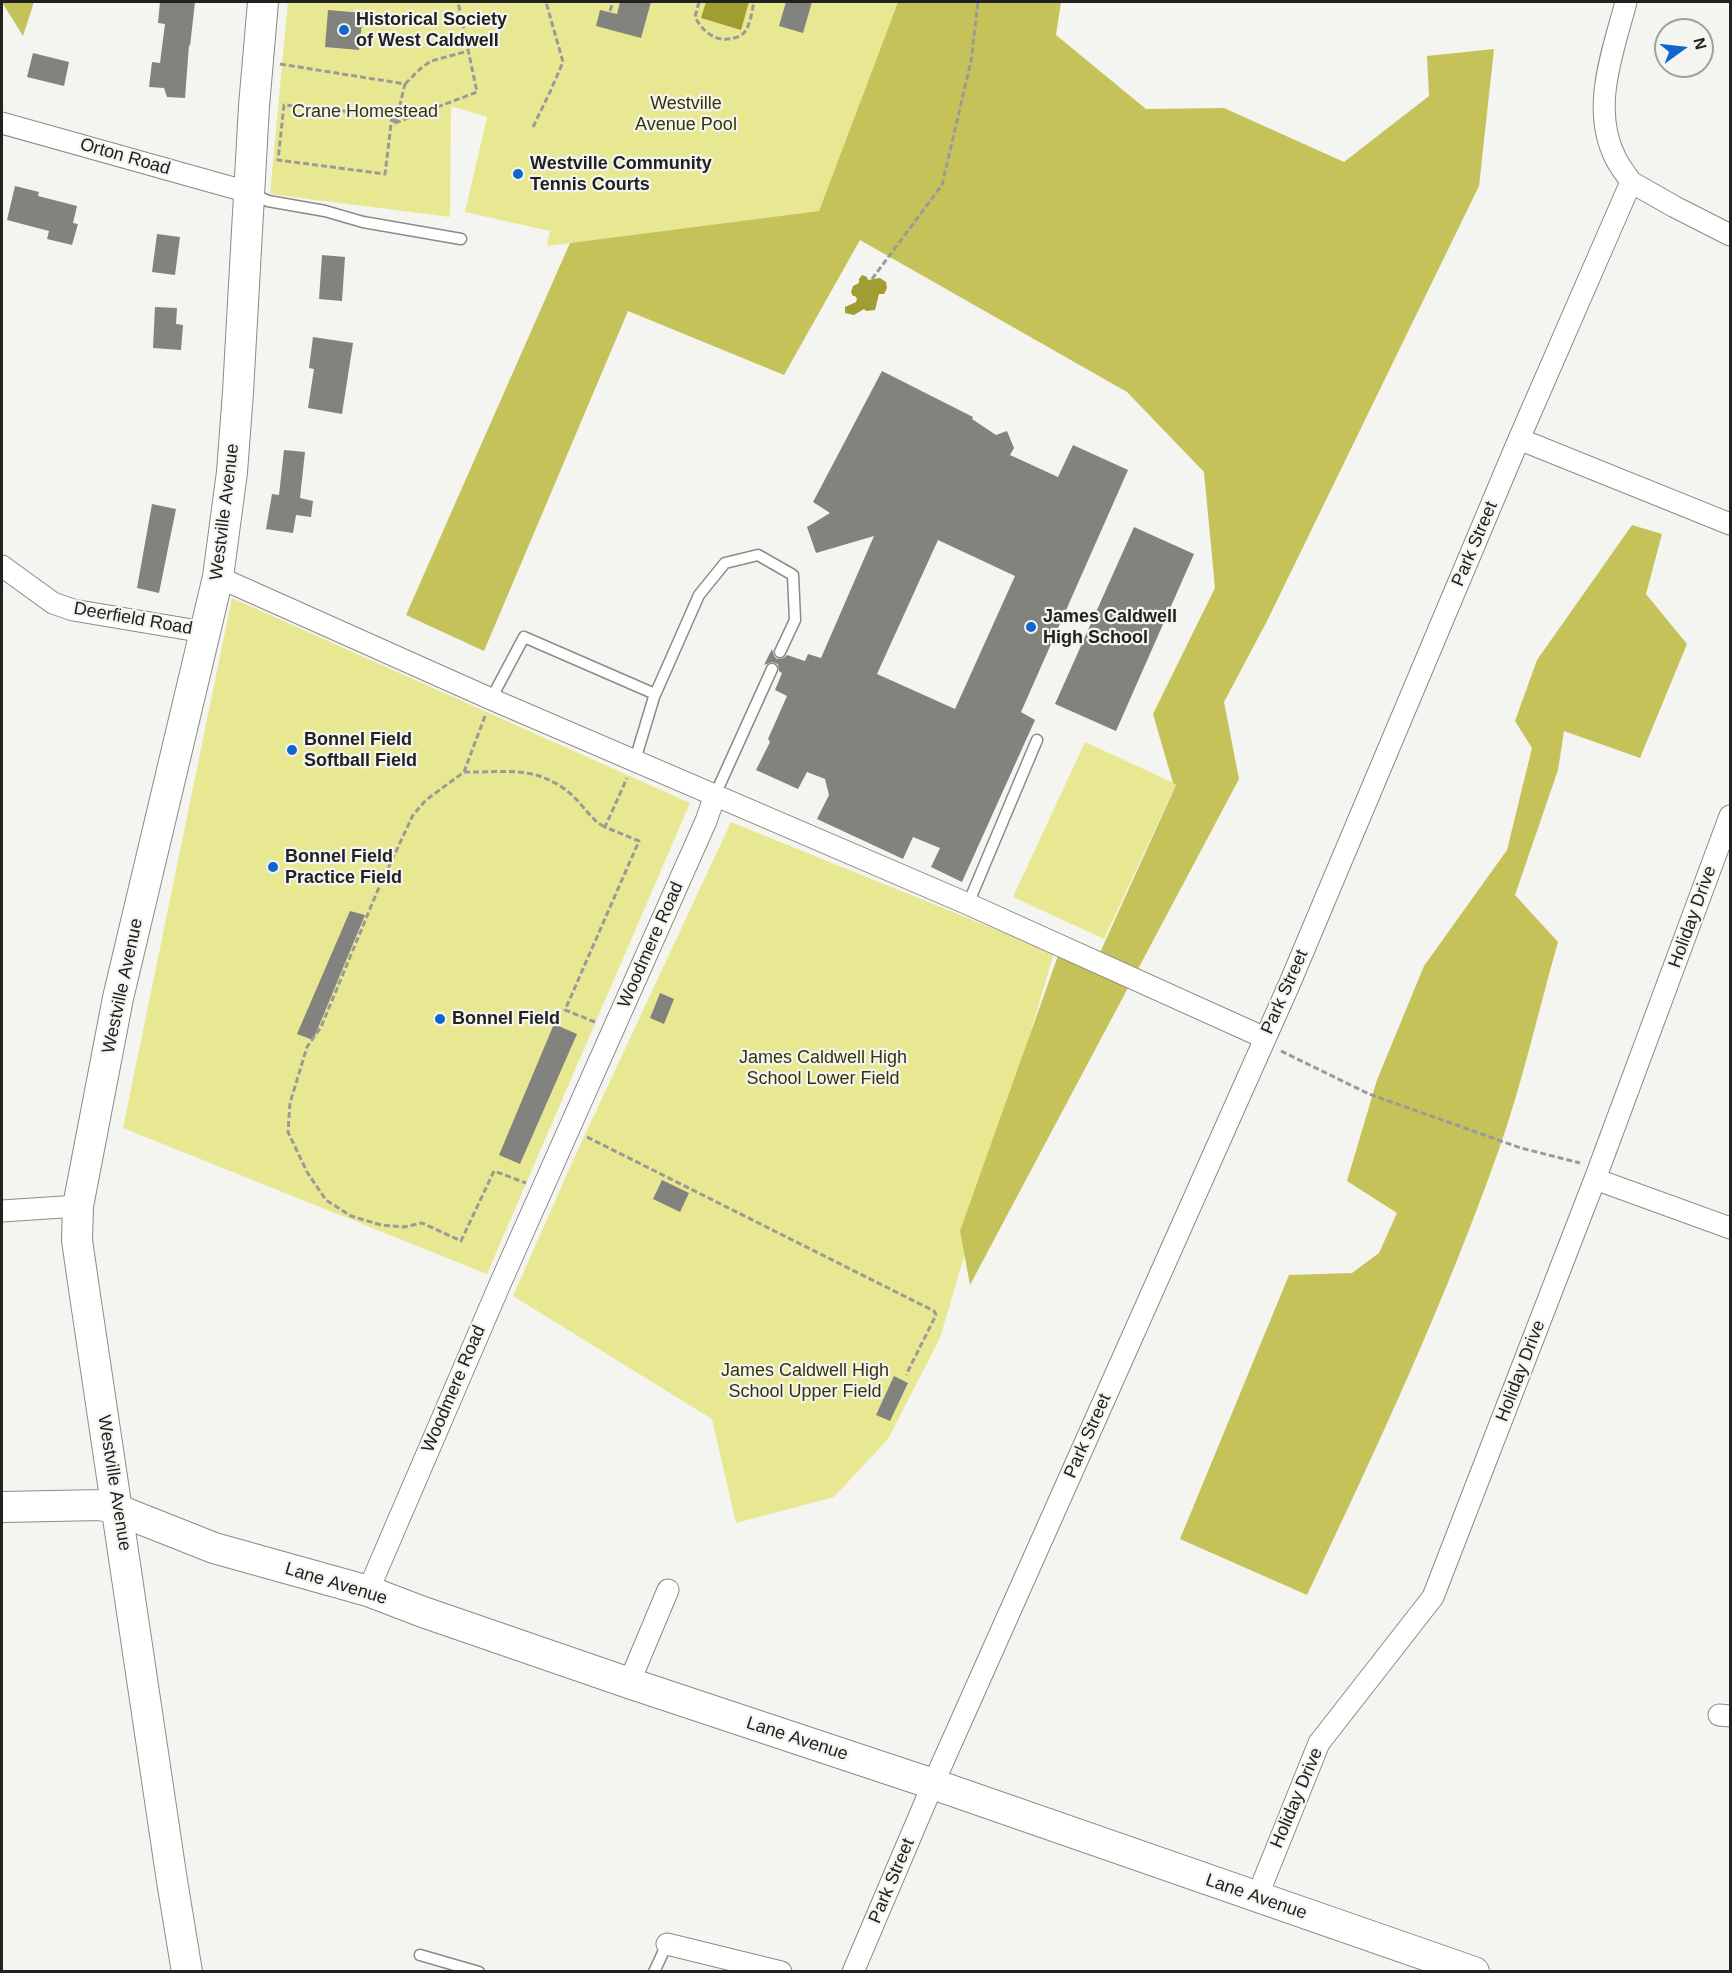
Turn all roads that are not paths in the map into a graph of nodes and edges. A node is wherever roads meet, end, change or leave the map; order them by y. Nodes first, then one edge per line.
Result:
1 (263, 2) edge
2 (1626, 2) edge
3 (2, 123) edge
4 (1631, 182) junction
5 (248, 192) junction
6 (1731, 235) edge
7 (461, 239) dead end
8 (1520, 439) junction
9 (1731, 524) edge
10 (2, 566) edge
11 (218, 576) junction
12 (204, 632) junction
13 (780, 652) dead end
14 (772, 669) dead end
15 (655, 694) junction
16 (491, 699) junction
17 (1037, 740) dead end
18 (635, 760) junction
19 (715, 795) junction
20 (1731, 816) edge
21 (968, 904) junction
22 (1266, 1038) junction
23 (1595, 1179) junction
24 (78, 1206) junction
25 (2, 1211) edge
26 (1731, 1228) edge
27 (2, 1507) edge
28 (118, 1509) junction
29 (668, 1590) dead end
30 (368, 1591) junction
31 (629, 1683) junction
32 (933, 1784) junction
33 (1257, 1897) junction
34 (667, 1944) joint
35 (420, 1955) dead end
36 (187, 1971) edge
37 (479, 1971) edge
38 (654, 1971) edge
39 (781, 1971) edge
40 (853, 1971) edge
41 (1474, 1971) edge

1 - 5 street, Westville Avenue
2 - 4 street
3 - 5 street, Orton Road
4 - 6 street
4 - 8 street, Park Street
5 - 7 lane
5 - 11 street, Westville Avenue
8 - 9 street
8 - 22 street, Park Street
10 - 12 street, Deerfield Road
11 - 12 street, Westville Avenue
11 - 16 street
12 - 24 street, Westville Avenue
13 - 15 lane
14 - 19 lane
15 - 16 lane
15 - 18 lane
16 - 18 street
17 - 21 lane
18 - 19 street
19 - 21 street
19 - 30 street, Woodmere Road
20 - 23 street, Holiday Drive
21 - 22 street
22 - 32 street, Park Street
23 - 26 street
23 - 33 street, Holiday Drive
24 - 25 street
24 - 28 street, Westville Avenue
27 - 28 street, Lane Avenue
28 - 30 street, Lane Avenue
28 - 36 street, Westville Avenue
29 - 31 street
30 - 31 street, Lane Avenue
31 - 32 street, Lane Avenue
32 - 33 street, Lane Avenue
32 - 40 street, Park Street
33 - 41 street, Lane Avenue
34 - 38 lane
34 - 39 street
35 - 37 lane

